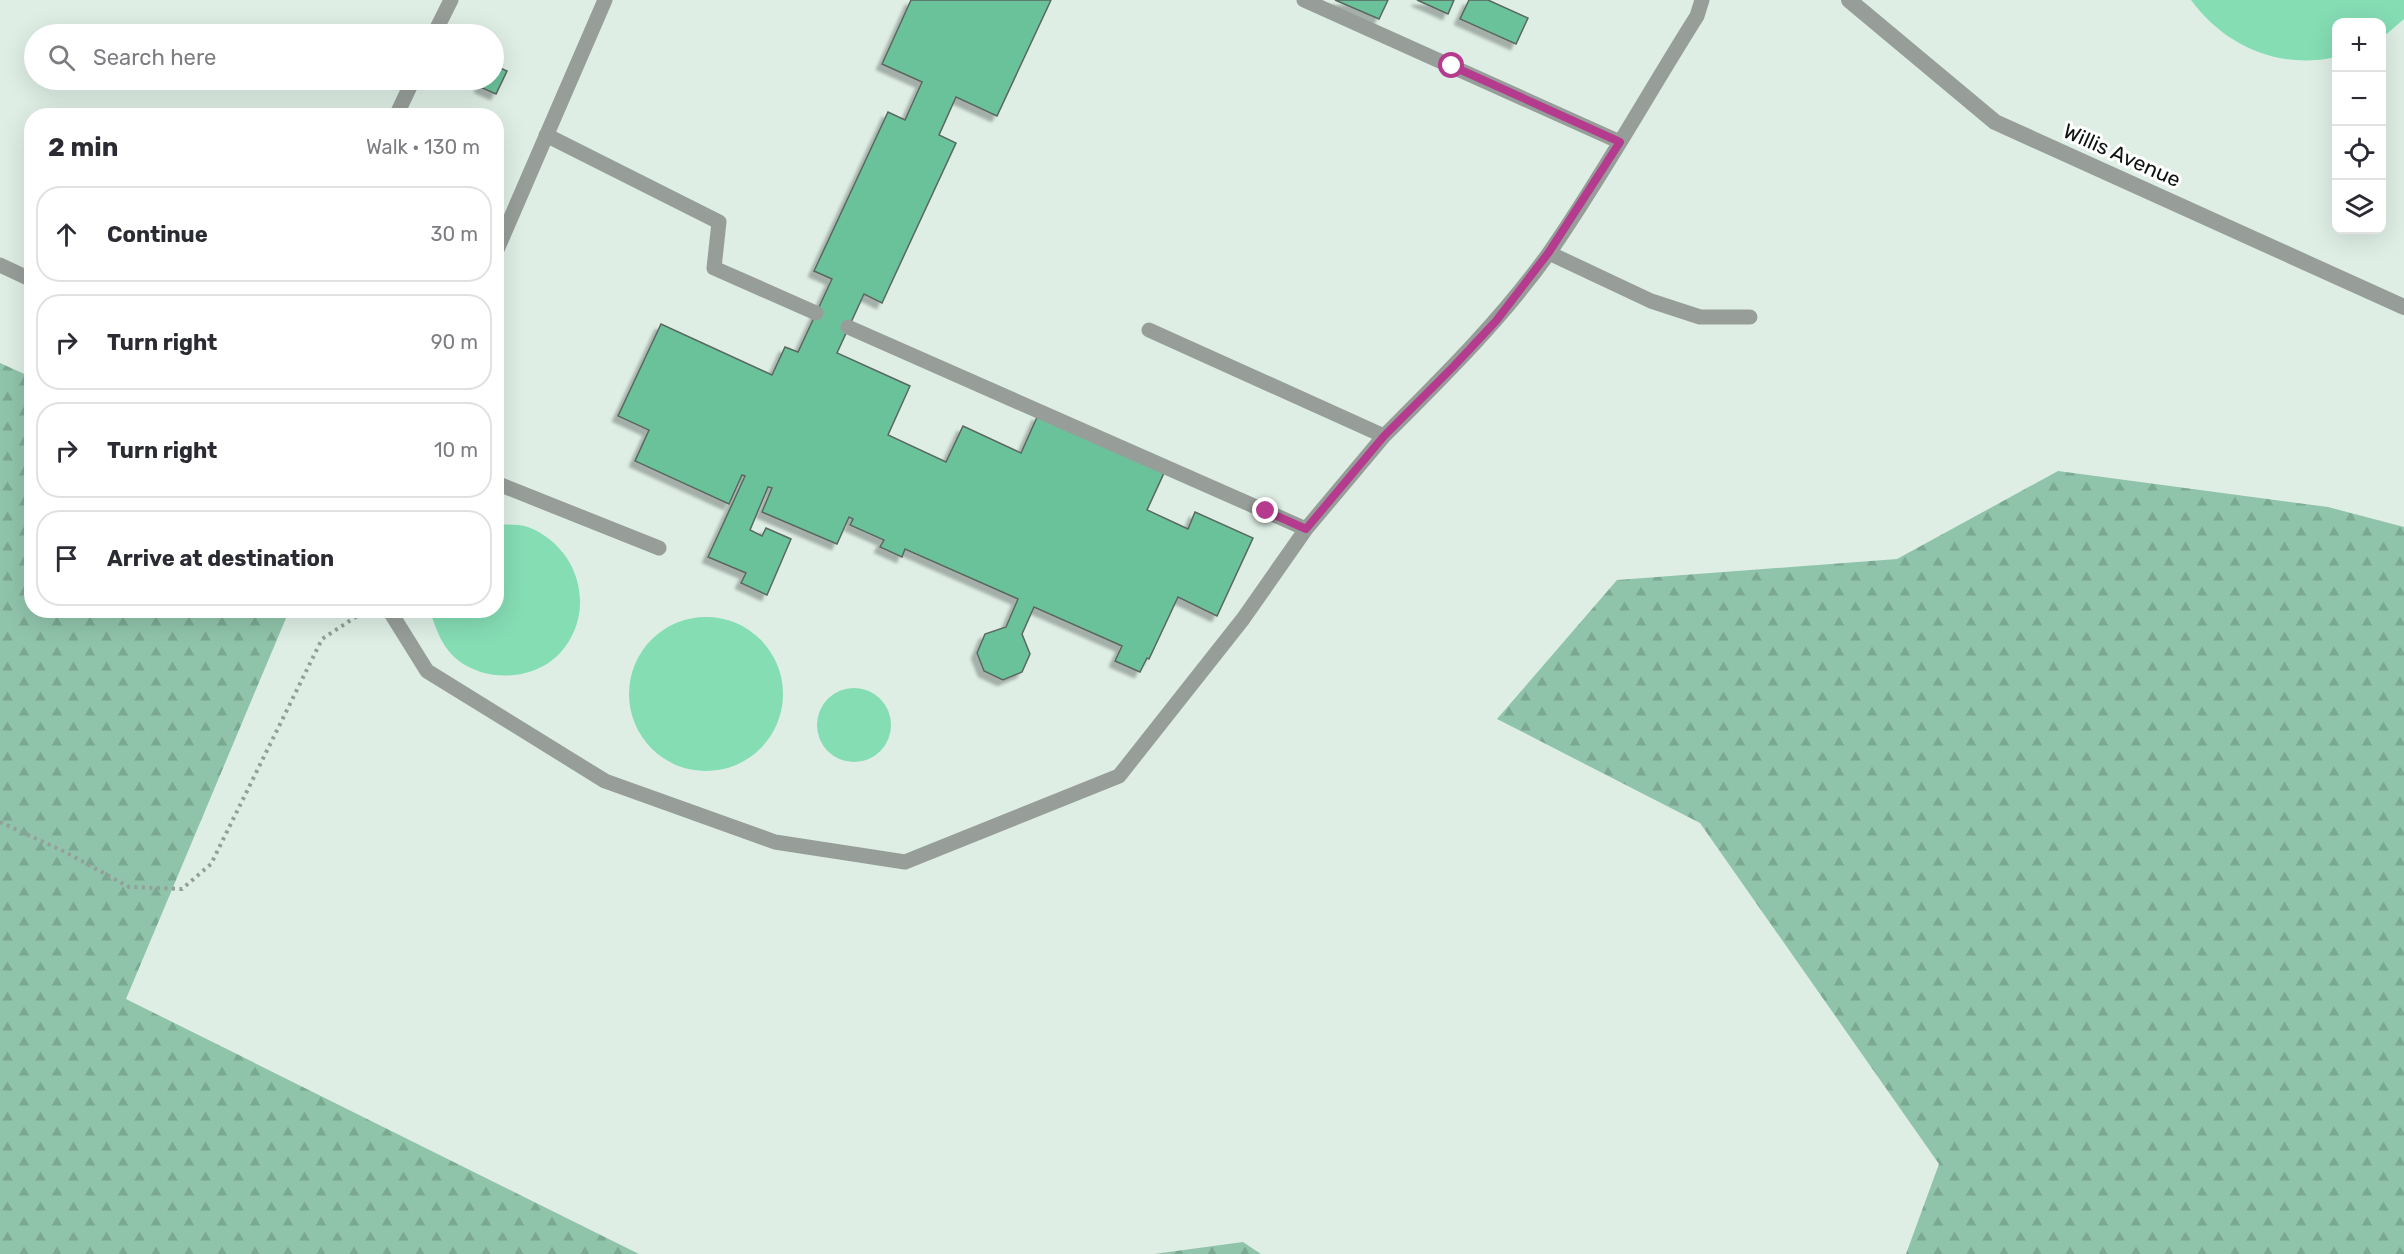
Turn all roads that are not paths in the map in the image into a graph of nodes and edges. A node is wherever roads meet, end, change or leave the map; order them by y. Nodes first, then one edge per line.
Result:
1 (451, 0) edge
2 (605, 0) edge
3 (1305, 0) edge
4 (1702, 0) edge
5 (1849, 0) edge
6 (439, 24) edge
7 (408, 90) edge
8 (400, 108) edge
9 (546, 135) junction
10 (1620, 142) junction
11 (504, 233) edge
12 (1549, 252) junction
13 (0, 265) edge
14 (24, 276) edge
15 (2404, 308) edge
16 (816, 313) dead end
17 (1750, 317) dead end
18 (848, 327) dead end
19 (1149, 330) dead end
20 (1384, 436) junction
21 (504, 486) edge
22 (1306, 529) junction
23 (658, 548) dead end
24 (394, 618) edge

1 - 6 lane
2 - 9 lane
3 - 10 lane
4 - 10 lane
5 - 15 street, Willis Avenue
7 - 8 lane
9 - 11 lane
9 - 16 lane
10 - 12 lane
12 - 17 lane
12 - 20 lane
13 - 14 lane
18 - 22 lane
19 - 20 lane
20 - 22 lane
21 - 23 lane
22 - 24 lane

